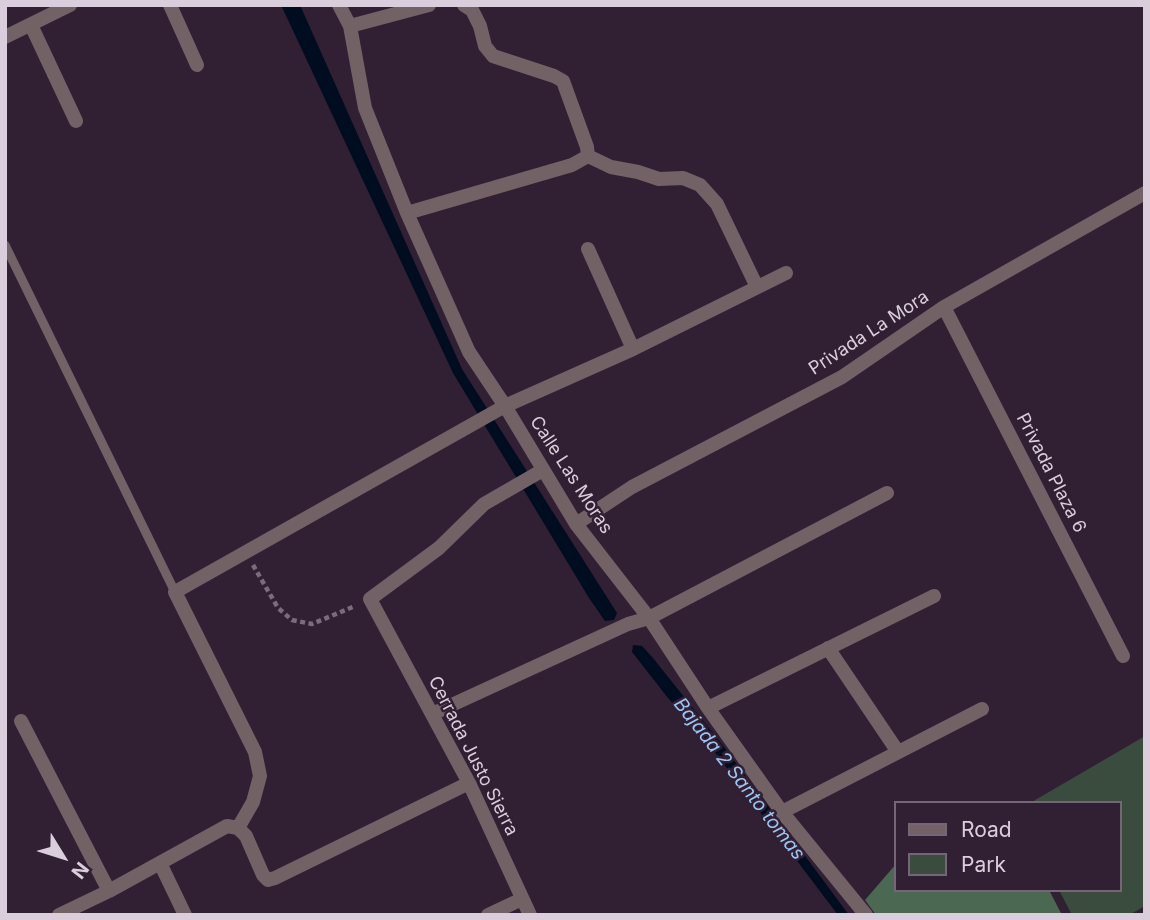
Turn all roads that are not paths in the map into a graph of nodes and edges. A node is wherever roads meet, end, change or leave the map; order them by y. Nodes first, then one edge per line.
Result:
1 (70, 5) edge
2 (170, 5) edge
3 (339, 5) edge
4 (429, 5) edge
5 (464, 5) edge
6 (31, 25) junction
7 (350, 26) junction
8 (5, 37) edge
9 (197, 65) dead end
10 (76, 121) dead end
11 (588, 156) junction
12 (1145, 193) edge
13 (407, 213) junction
14 (5, 245) edge
15 (588, 249) dead end
16 (786, 273) dead end
17 (757, 287) junction
18 (944, 307) junction
19 (633, 349) junction
20 (505, 406) junction
21 (543, 470) junction
22 (887, 493) dead end
23 (576, 524) junction
24 (175, 592) junction
25 (934, 596) dead end
26 (649, 618) junction
27 (828, 648) junction
28 (1123, 656) dead end
29 (708, 708) junction
30 (982, 709) dead end
31 (432, 714) junction
32 (21, 721) dead end
33 (898, 752) junction
34 (469, 783) junction
35 (782, 812) junction
36 (238, 828) junction
37 (160, 863) junction
38 (109, 891) junction
39 (522, 899) junction
40 (59, 915) edge
41 (185, 915) edge
42 (488, 915) edge
43 (530, 915) edge
44 (866, 915) edge

1 - 6 street
2 - 9 street
3 - 7 street, Calle Las Moras
4 - 7 street
5 - 11 street
6 - 8 street
6 - 10 street
7 - 13 street, Calle Las Moras
11 - 13 street
11 - 17 street
12 - 18 street, Privada La Mora
13 - 20 street, Calle Las Moras
14 - 24 lane
15 - 19 street
16 - 17 street
17 - 19 street
18 - 23 street, Privada La Mora
18 - 28 street, Privada Plaza 6
19 - 20 street
20 - 21 street, Calle Las Moras
20 - 24 street
21 - 23 street, Calle Las Moras
21 - 31 street, Cerrada Justo Sierra
22 - 26 street
23 - 26 street, Calle Las Moras
24 - 36 street
25 - 27 street
26 - 29 street, Calle Las Moras
26 - 31 street
27 - 29 street
27 - 33 street
29 - 35 street, Calle Las Moras
30 - 33 street
31 - 34 street, Cerrada Justo Sierra
32 - 38 street
33 - 35 street
34 - 36 street
34 - 39 street, Cerrada Justo Sierra
35 - 44 street, Calle Las Moras
36 - 37 street
37 - 38 street
37 - 41 street
38 - 40 street
39 - 42 street
39 - 43 street, Cerrada Justo Sierra

